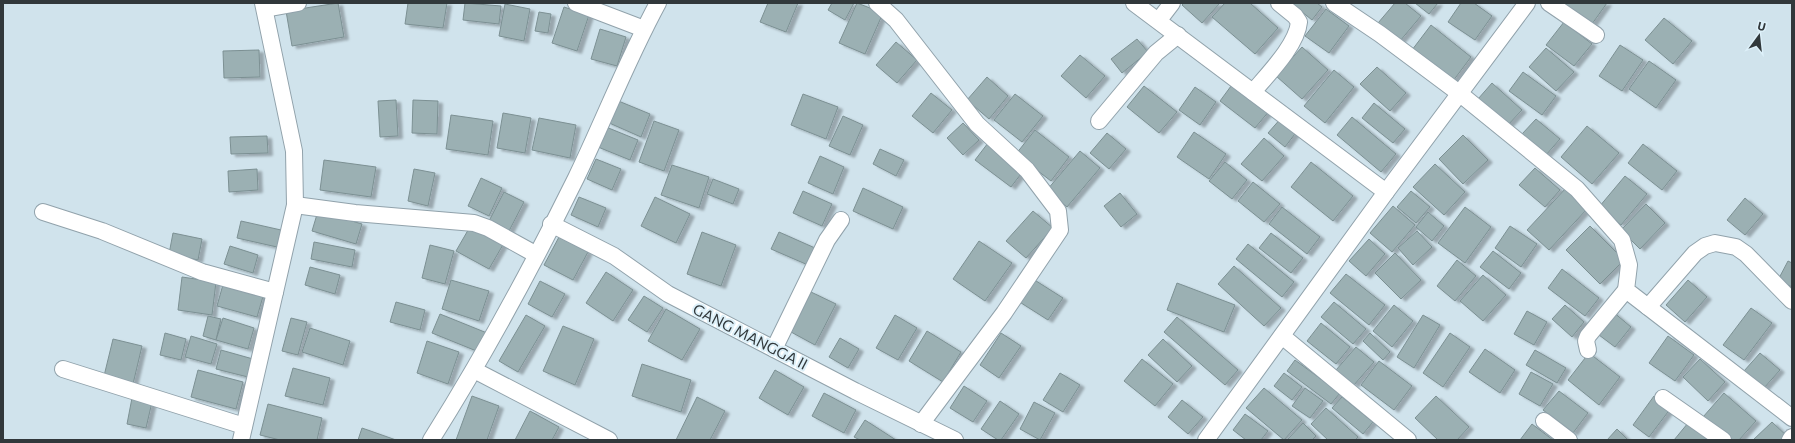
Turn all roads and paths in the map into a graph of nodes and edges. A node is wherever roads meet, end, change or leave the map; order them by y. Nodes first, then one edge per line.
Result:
1 (298, 3) edge
2 (576, 3) edge
3 (658, 3) edge
4 (877, 3) edge
5 (1134, 3) edge
6 (1172, 3) edge
7 (1279, 3) edge
8 (1334, 3) edge
9 (1549, 3) edge
10 (1519, 5) edge
11 (264, 6) edge
12 (1159, 20) junction
13 (644, 29) junction
14 (1178, 35) junction
15 (1596, 35) dead end
16 (1253, 92) junction
17 (1458, 93) junction
18 (1099, 121) dead end
19 (1386, 192) junction
20 (294, 206) junction
21 (43, 212) dead end
22 (841, 220) dead end
23 (551, 224) junction
24 (535, 254) junction
25 (1626, 290) junction
26 (275, 292) junction
27 (1792, 302) edge
28 (1648, 307) junction
29 (1282, 336) junction
30 (774, 349) junction
31 (1588, 350) dead end
32 (63, 369) dead end
33 (474, 370) junction
34 (1663, 398) dead end
35 (1792, 418) edge
36 (1544, 421) dead end
37 (922, 424) junction
38 (242, 433) edge
39 (1792, 437) edge
40 (431, 440) edge
41 (609, 440) edge
42 (955, 440) edge
43 (1206, 440) edge
44 (1408, 440) edge
45 (1569, 440) edge
46 (1723, 440) edge
47 (1790, 440) edge

1 - 11 street
2 - 13 street
3 - 13 street
4 - 37 street
5 - 12 street
6 - 12 street
7 - 16 street
8 - 17 street
9 - 15 street
10 - 17 street
11 - 20 street
12 - 14 street
13 - 23 street
14 - 16 street
14 - 18 street
16 - 19 street
17 - 19 street
17 - 25 street
19 - 29 street
20 - 24 street
20 - 26 street
21 - 26 street
22 - 30 street
23 - 24 street
23 - 30 street, GANG MANGGA II
24 - 33 street
25 - 28 street
25 - 31 street
26 - 38 street
27 - 28 street
28 - 35 street
29 - 43 street
29 - 44 street
30 - 37 street, GANG MANGGA II
32 - 38 street
33 - 40 street
33 - 41 street
34 - 46 street
36 - 45 street
37 - 42 street, GANG MANGGA II
39 - 47 street

